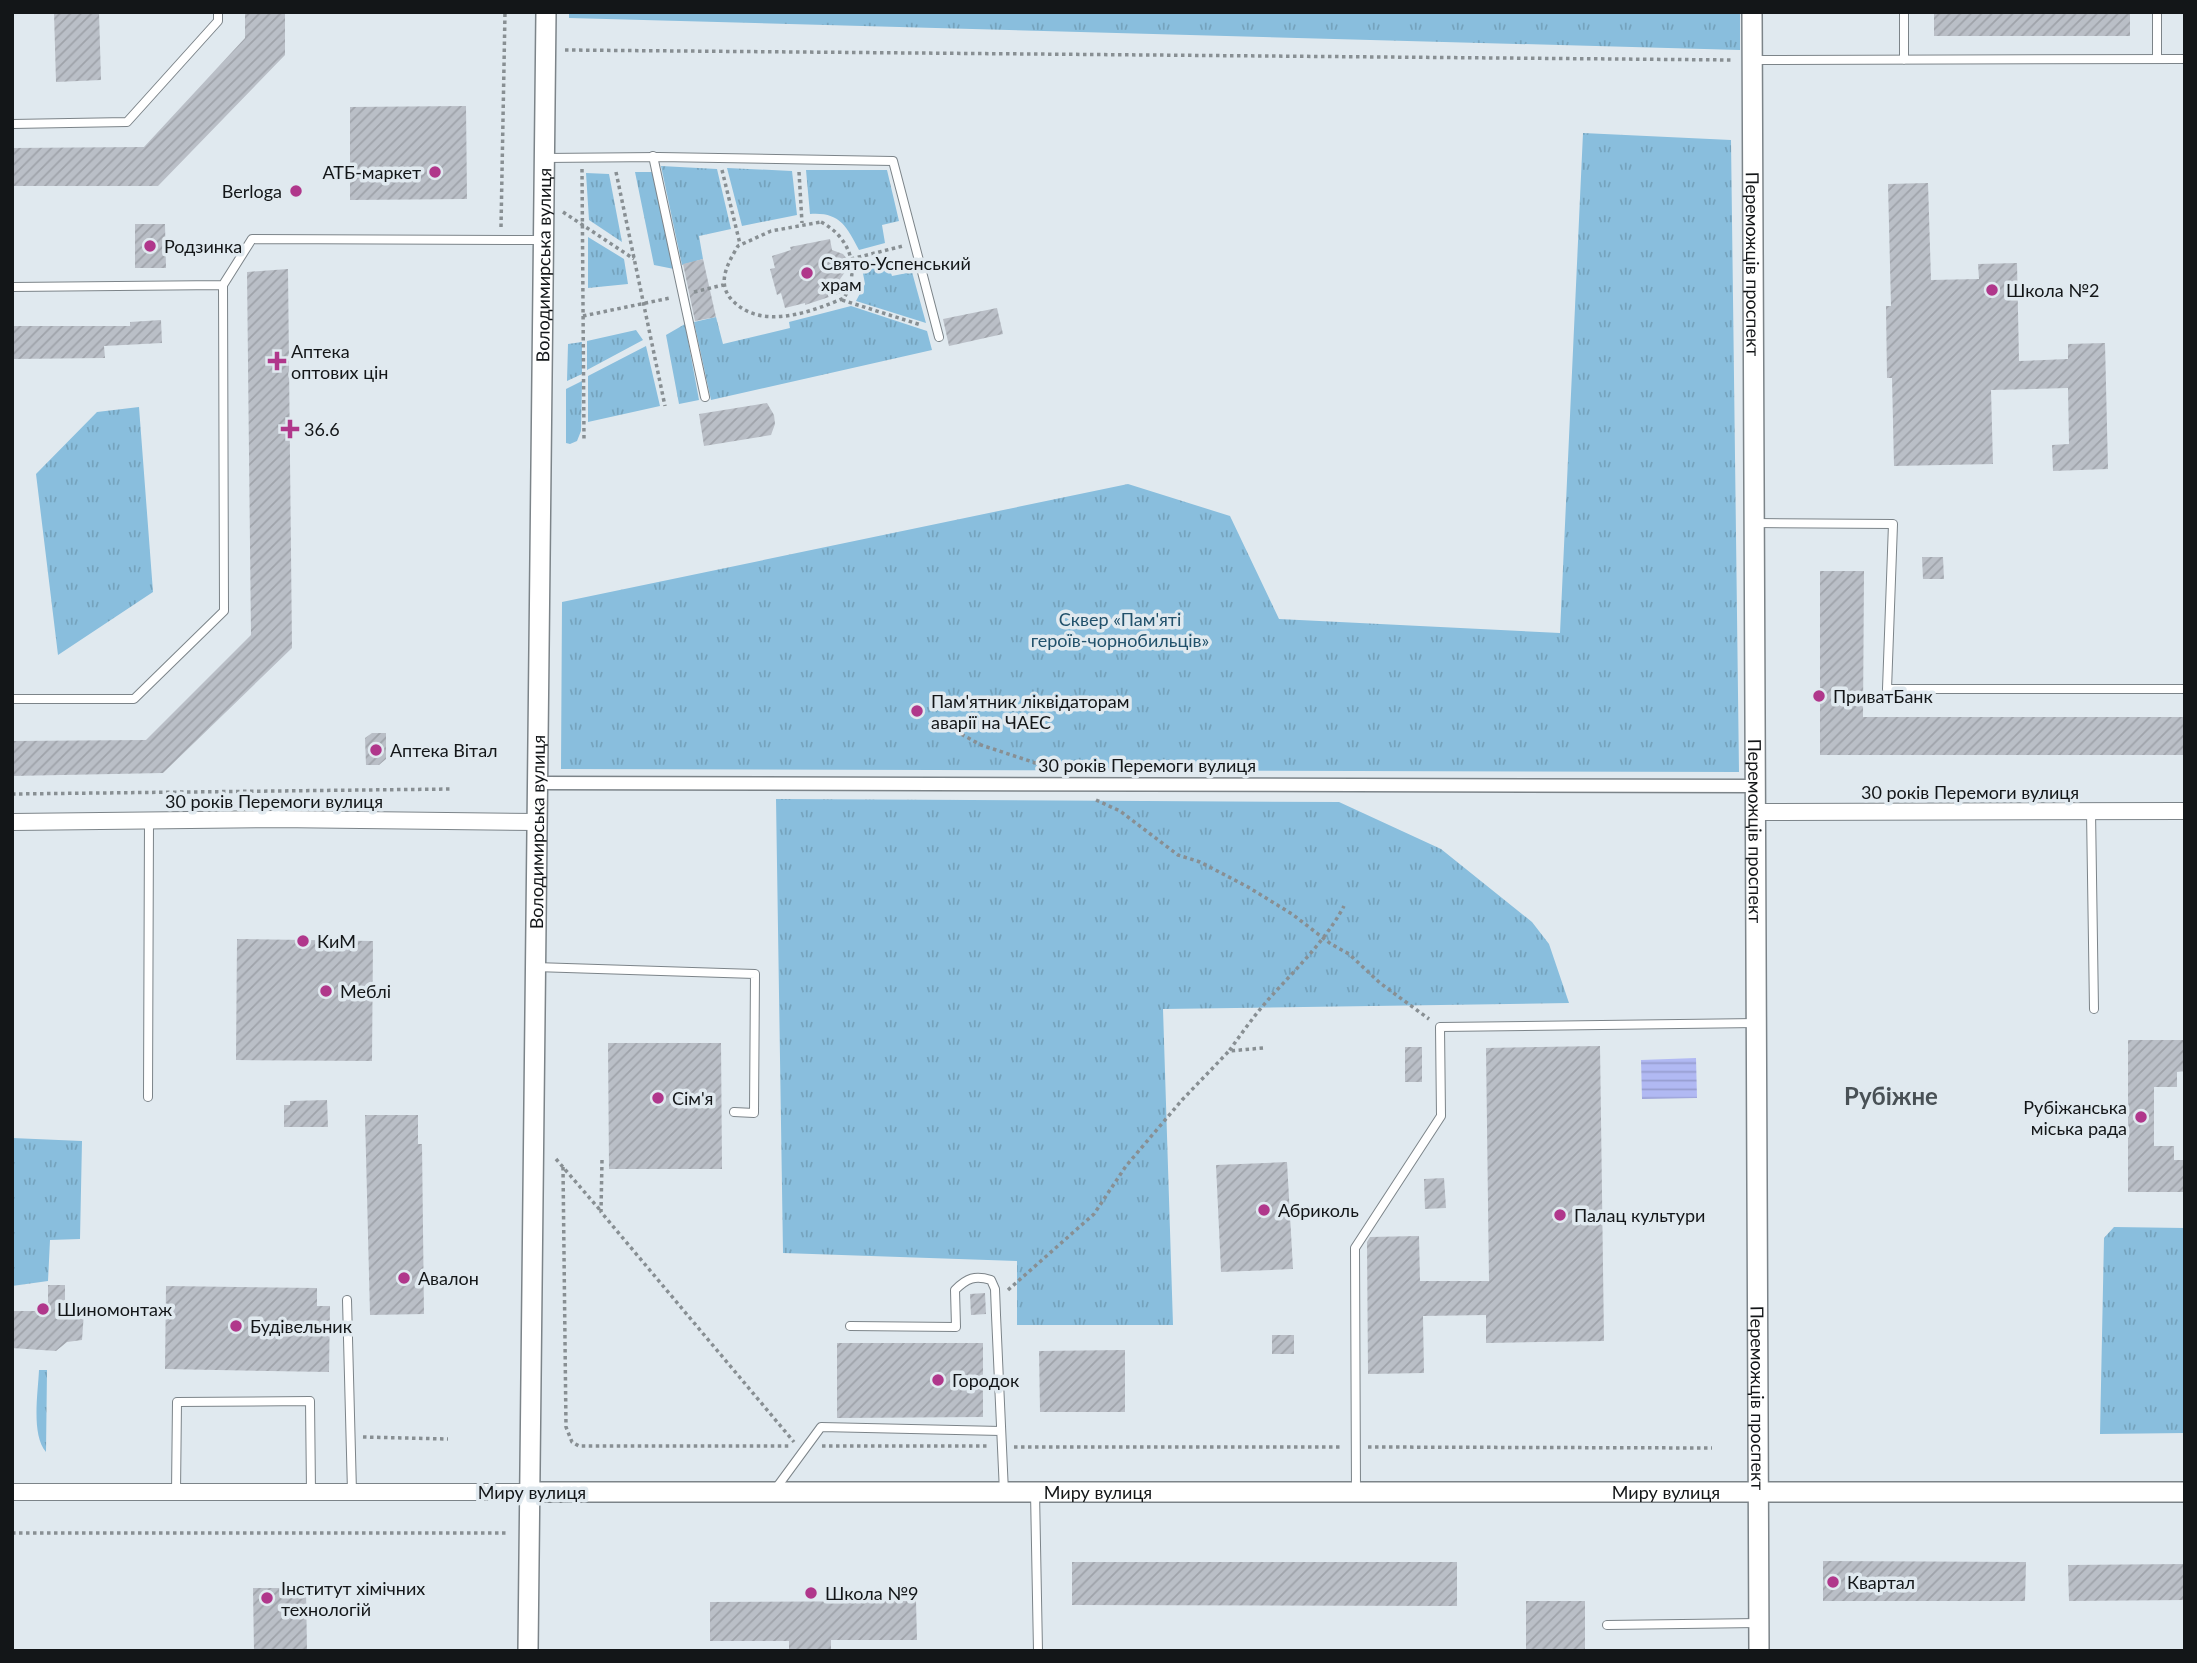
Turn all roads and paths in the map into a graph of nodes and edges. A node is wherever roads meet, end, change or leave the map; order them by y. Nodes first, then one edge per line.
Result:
1 (218, 12) edge
2 (505, 12) edge
3 (546, 12) edge
4 (1752, 12) edge
5 (1904, 12) edge
6 (2157, 12) edge
7 (545, 50) junction
8 (2157, 59) junction
9 (2185, 59) edge
10 (1753, 60) junction
11 (1904, 60) junction
12 (12, 124) edge
13 (653, 156) junction
14 (613, 157) junction
15 (544, 158) junction
16 (582, 158) junction
17 (719, 158) junction
18 (798, 159) junction
19 (562, 212) dead end
20 (802, 224) junction
21 (501, 240) junction
22 (543, 240) junction
23 (914, 243) junction
24 (741, 244) junction
25 (634, 259) junction
26 (851, 259) junction
27 (223, 285) junction
28 (12, 288) edge
29 (841, 299) junction
30 (643, 303) junction
31 (583, 316) junction
32 (937, 333) joint
33 (705, 397) dead end
34 (665, 406) dead end
35 (584, 440) dead end
36 (1755, 523) junction
37 (2185, 688) edge
38 (12, 699) edge
39 (943, 724) dead end
40 (1056, 770) dead end
41 (537, 783) junction
42 (1756, 786) junction
43 (451, 789) dead end
44 (12, 794) edge
45 (1094, 799) dead end
46 (2091, 811) junction
47 (2185, 811) edge
48 (1756, 812) junction
49 (149, 821) junction
50 (12, 822) edge
51 (537, 822) junction
52 (1344, 906) dead end
53 (1323, 938) junction
54 (535, 967) junction
55 (2094, 1009) dead end
56 (1757, 1023) junction
57 (1440, 1027) junction
58 (1263, 1048) dead end
59 (1228, 1051) junction
60 (148, 1097) dead end
61 (734, 1112) dead end
62 (556, 1159) dead end
63 (602, 1160) dead end
64 (563, 1167) junction
65 (601, 1212) junction
66 (347, 1300) dead end
67 (995, 1300) junction
68 (850, 1326) dead end
69 (1001, 1431) junction
70 (350, 1437) junction
71 (448, 1439) dead end
72 (807, 1446) junction
73 (1002, 1447) junction
74 (1350, 1447) dead end
75 (1364, 1447) dead end
76 (1712, 1448) dead end
77 (12, 1492) edge
78 (176, 1492) junction
79 (311, 1492) junction
80 (352, 1492) junction
81 (528, 1492) junction
82 (773, 1492) junction
83 (1004, 1492) junction
84 (1035, 1492) junction
85 (1356, 1492) junction
86 (1759, 1492) junction
87 (2185, 1492) edge
88 (12, 1533) edge
89 (507, 1533) dead end
90 (1759, 1623) junction
91 (1607, 1625) dead end
92 (528, 1651) edge
93 (1038, 1651) edge
94 (1759, 1651) edge

1 - 12 lane
2 - 21 path
3 - 7 street, Володимирська вулиця
4 - 10 street, Переможців проспект
5 - 11 lane
6 - 8 lane
7 - 10 path
7 - 15 street, Володимирська вулиця
8 - 9 lane
8 - 11 lane
10 - 11 lane
10 - 36 street, Переможців проспект
13 - 14 lane
13 - 17 lane
13 - 33 lane
14 - 16 lane
14 - 25 path
15 - 16 lane
15 - 22 street, Володимирська вулиця
16 - 31 path
17 - 18 lane
17 - 24 path
18 - 20 path
18 - 23 lane
19 - 25 path
20 - 24 path
20 - 26 path
21 - 22 lane
21 - 27 lane
22 - 41 street, Володимирська вулиця
23 - 26 path
23 - 32 lane
24 - 29 path
25 - 30 path
26 - 29 path
27 - 28 lane
27 - 38 lane
29 - 32 path
30 - 31 path
30 - 34 path
31 - 35 path
36 - 37 lane
36 - 42 street, Переможців проспект
39 - 40 path
41 - 42 street, 30 років Перемоги вулиця
41 - 51 street, Володимирська вулиця
42 - 48 street, Переможців проспект
43 - 44 path
45 - 53 path
46 - 47 street, 30 років Перемоги вулиця
46 - 48 street, 30 років Перемоги вулиця
46 - 55 lane
48 - 56 street, Переможців проспект
49 - 50 street, 30 років Перемоги вулиця
49 - 51 street, 30 років Перемоги вулиця
49 - 60 lane
51 - 54 street, Володимирська вулиця
52 - 53 path
53 - 57 path
53 - 59 path
54 - 61 lane
54 - 81 street, Володимирська вулиця
56 - 57 lane
56 - 86 street, Переможців проспект
57 - 85 lane
58 - 59 path
59 - 67 path
62 - 64 path
63 - 65 path
64 - 65 path
64 - 65 path
66 - 70 lane
67 - 68 lane
67 - 69 lane
69 - 72 lane
69 - 73 lane
70 - 71 path
70 - 80 lane
72 - 73 path
72 - 82 lane
73 - 74 path
73 - 83 lane
75 - 76 path
77 - 78 street, Миру вулиця
78 - 79 street, Миру вулиця
78 - 79 lane
79 - 80 street, Миру вулиця
80 - 81 street, Миру вулиця
81 - 82 street, Миру вулиця
81 - 92 street, Володимирська вулиця
82 - 83 street, Миру вулиця
83 - 84 street, Миру вулиця
84 - 85 street, Миру вулиця
84 - 93 lane
85 - 86 street, Миру вулиця
86 - 87 street, Миру вулиця
86 - 90 street, Переможців проспект
88 - 89 path
90 - 91 lane
90 - 94 street, Переможців проспект

